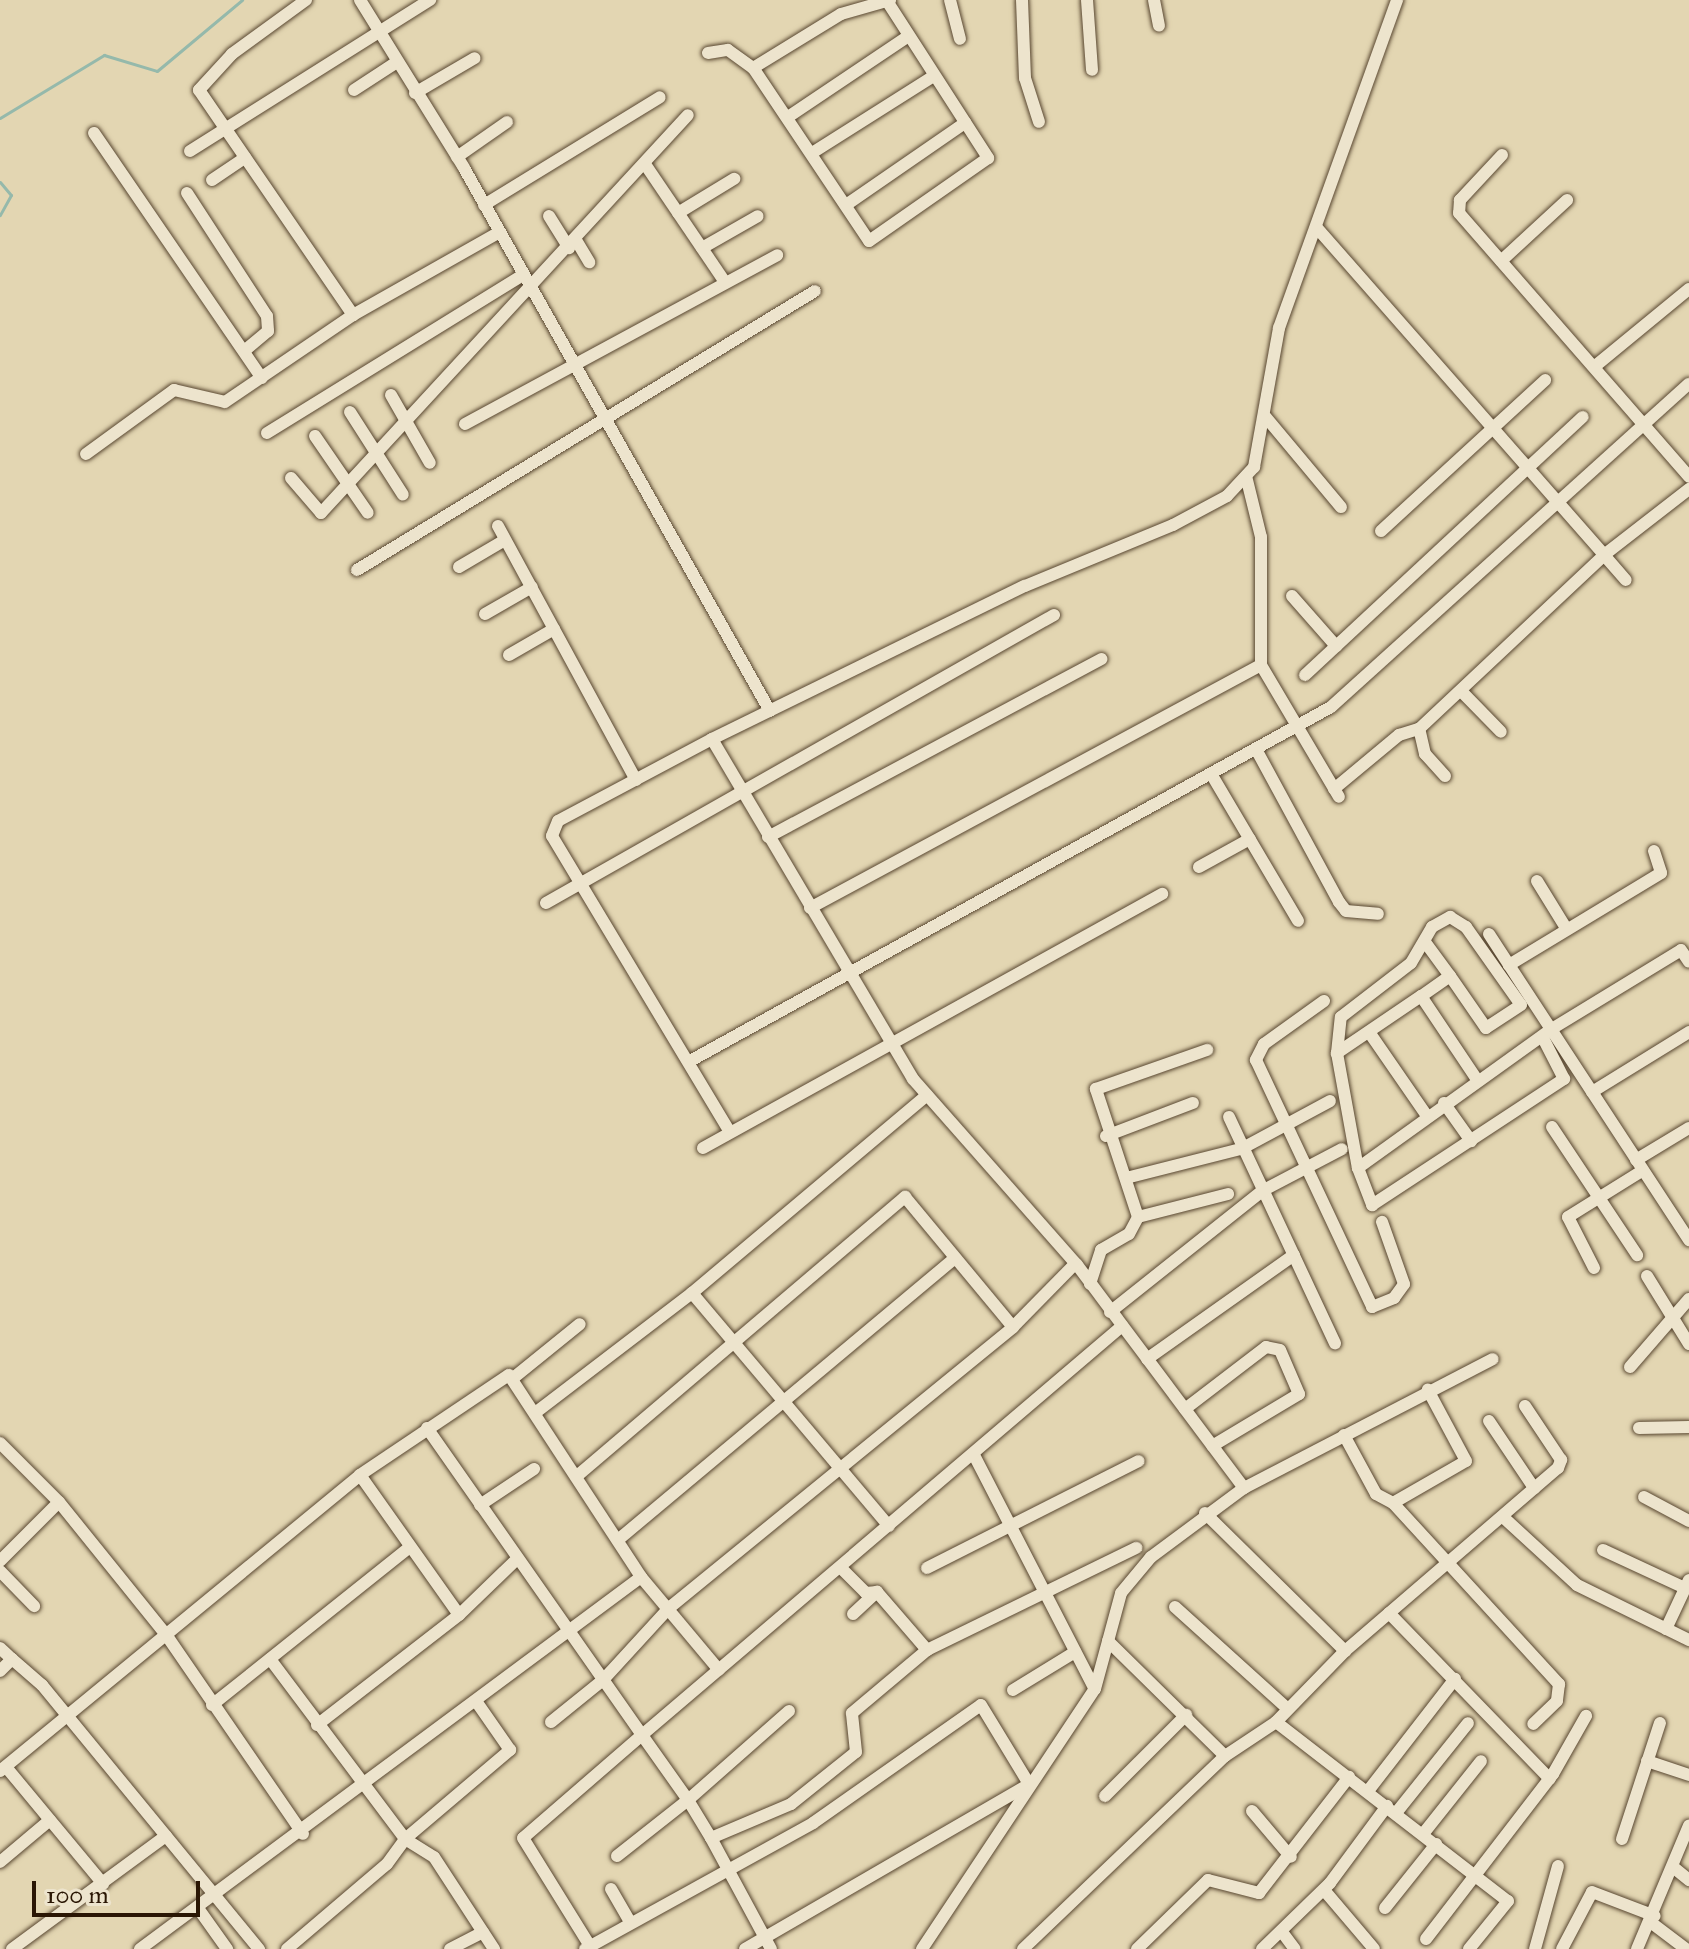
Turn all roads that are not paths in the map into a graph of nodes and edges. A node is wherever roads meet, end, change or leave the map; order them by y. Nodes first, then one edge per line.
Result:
1 (306, 0) edge
2 (360, 0) edge
3 (430, 0) edge
4 (950, 0) edge
5 (1022, 0) edge
6 (1087, 0) edge
7 (1154, 0) edge
8 (1397, 0) edge
9 (888, 1) edge
10 (1159, 26) dead end
11 (378, 31) junction
12 (907, 37) junction
13 (960, 39) dead end
14 (708, 53) dead end
15 (475, 58) dead end
16 (397, 62) junction
17 (753, 68) junction
18 (1092, 70) dead end
19 (934, 76) junction
20 (354, 90) dead end
21 (415, 93) junction
22 (660, 97) dead end
23 (688, 115) dead end
24 (788, 117) junction
25 (507, 122) dead end
26 (1039, 122) dead end
27 (965, 123) junction
28 (225, 129) junction
29 (94, 133) dead end
30 (190, 151) dead end
31 (812, 153) junction
32 (1502, 155) dead end
33 (457, 157) junction
34 (245, 158) junction
35 (645, 164) junction
36 (734, 179) dead end
37 (212, 180) dead end
38 (187, 193) dead end
39 (1567, 200) dead end
40 (484, 205) junction
41 (846, 205) junction
42 (678, 213) junction
43 (549, 216) dead end
44 (758, 216) dead end
45 (1317, 228) junction
46 (498, 233) junction
47 (572, 244) junction
48 (702, 248) junction
49 (777, 255) dead end
50 (1501, 261) junction
51 (589, 262) dead end
52 (523, 275) junction
53 (725, 282) junction
54 (1689, 289) edge
55 (531, 290) junction
56 (815, 291) dead end
57 (353, 315) junction
58 (244, 351) junction
59 (570, 362) junction
60 (1594, 367) junction
61 (262, 378) junction
62 (1545, 380) dead end
63 (1689, 384) edge
64 (391, 395) dead end
65 (350, 412) dead end
66 (1264, 415) junction
67 (603, 417) junction
68 (1583, 417) dead end
69 (1645, 420) junction
70 (406, 422) junction
71 (465, 424) dead end
72 (1493, 431) junction
73 (267, 433) dead end
74 (315, 436) dead end
75 (377, 452) junction
76 (86, 454) dead end
77 (430, 463) dead end
78 (1527, 470) junction
79 (1246, 476) junction
80 (1689, 477) edge
81 (291, 478) dead end
82 (348, 483) junction
83 (1689, 489) edge
84 (403, 495) dead end
85 (1555, 502) junction
86 (1341, 507) dead end
87 (368, 513) dead end
88 (498, 526) dead end
89 (1381, 531) dead end
90 (505, 540) junction
91 (1604, 555) junction
92 (459, 567) dead end
93 (357, 570) dead end
94 (1626, 580) dead end
95 (532, 587) junction
96 (1292, 596) dead end
97 (485, 614) dead end
98 (1054, 615) dead end
99 (554, 629) junction
100 (1336, 646) junction
101 (509, 655) dead end
102 (1102, 659) dead end
103 (1261, 665) junction
104 (1305, 675) dead end
105 (1463, 693) junction
106 (770, 711) junction
107 (1298, 729) junction
108 (1419, 729) junction
109 (1501, 732) dead end
110 (712, 739) junction
111 (1257, 751) junction
112 (1445, 776) dead end
113 (1213, 777) junction
114 (636, 780) junction
115 (743, 793) junction
116 (768, 837) junction
117 (1250, 839) junction
118 (1654, 851) dead end
119 (1199, 867) dead end
120 (1537, 881) dead end
121 (581, 883) junction
122 (1162, 894) dead end
123 (546, 903) dead end
124 (810, 908) junction
125 (1378, 914) dead end
126 (1298, 921) dead end
127 (1566, 928) junction
128 (1489, 934) dead end
129 (1425, 942) junction
130 (1685, 947) edge
131 (1689, 962) edge
132 (1509, 965) junction
133 (850, 974) junction
134 (1450, 976) junction
135 (1421, 996) junction
136 (1324, 1001) dead end
137 (1369, 1032) junction
138 (1689, 1032) edge
139 (1546, 1033) junction
140 (890, 1041) junction
141 (1207, 1050) dead end
142 (1337, 1053) junction
143 (690, 1061) junction
144 (1478, 1081) junction
145 (1592, 1092) junction
146 (927, 1095) junction
147 (1330, 1101) dead end
148 (1193, 1103) dead end
149 (1444, 1103) junction
150 (1427, 1116) junction
151 (1229, 1117) dead end
152 (1552, 1127) dead end
153 (1284, 1128) junction
154 (1689, 1128) edge
155 (730, 1132) junction
156 (1106, 1136) junction
157 (1471, 1141) junction
158 (703, 1148) dead end
159 (1241, 1149) junction
160 (1342, 1149) dead end
161 (1639, 1165) junction
162 (1303, 1168) junction
163 (1358, 1168) junction
164 (1130, 1177) junction
165 (1262, 1191) junction
166 (1228, 1194) dead end
167 (1600, 1197) junction
168 (1138, 1217) junction
169 (1382, 1222) dead end
170 (1689, 1240) edge
171 (1294, 1255) junction
172 (1637, 1255) dead end
173 (955, 1258) junction
174 (1074, 1265) junction
175 (1594, 1268) dead end
176 (1647, 1276) dead end
177 (1090, 1284) junction
178 (692, 1293) junction
179 (1689, 1299) edge
180 (1110, 1312) junction
181 (1676, 1318) junction
182 (580, 1324) dead end
183 (1122, 1326) junction
184 (1013, 1327) junction
185 (1335, 1343) dead end
186 (1689, 1344) edge
187 (735, 1345) junction
188 (1147, 1359) junction
189 (1493, 1359) dead end
190 (1630, 1367) dead end
191 (512, 1379) junction
192 (1428, 1390) junction
193 (784, 1402) junction
194 (1525, 1406) dead end
195 (1185, 1409) junction
196 (535, 1413) junction
197 (1489, 1421) dead end
198 (1689, 1427) edge
199 (427, 1428) junction
200 (1639, 1428) dead end
201 (1344, 1435) junction
202 (0, 1443) edge
203 (1212, 1446) junction
204 (975, 1457) junction
205 (1139, 1461) dead end
206 (838, 1465) junction
207 (534, 1469) dead end
208 (360, 1475) junction
209 (577, 1476) junction
210 (1244, 1488) junction
211 (1534, 1488) junction
212 (1644, 1497) dead end
213 (59, 1502) junction
214 (1393, 1503) junction
215 (480, 1505) junction
216 (1205, 1513) junction
217 (1503, 1517) junction
218 (1689, 1521) edge
219 (1011, 1525) junction
220 (889, 1526) junction
221 (619, 1539) junction
222 (410, 1547) junction
223 (1136, 1548) dead end
224 (1603, 1550) dead end
225 (517, 1559) junction
226 (0, 1561) edge
227 (1447, 1564) junction
228 (841, 1568) junction
229 (927, 1568) dead end
230 (0, 1571) edge
231 (641, 1577) junction
232 (1687, 1584) edge
233 (877, 1592) junction
234 (1043, 1593) junction
235 (34, 1606) dead end
236 (1175, 1607) dead end
237 (669, 1608) junction
238 (1389, 1613) junction
239 (853, 1614) dead end
240 (459, 1615) junction
241 (1666, 1629) junction
242 (566, 1630) junction
243 (167, 1636) junction
244 (1689, 1640) edge
245 (1108, 1641) junction
246 (0, 1648) edge
247 (927, 1650) junction
248 (1345, 1651) junction
249 (1075, 1652) junction
250 (12, 1659) junction
251 (270, 1659) junction
252 (719, 1670) junction
253 (0, 1671) edge
254 (1455, 1679) junction
255 (603, 1680) junction
256 (1095, 1689) junction
257 (1013, 1690) dead end
258 (476, 1701) junction
259 (212, 1705) junction
260 (1288, 1709) junction
261 (789, 1711) dead end
262 (1186, 1715) junction
263 (68, 1716) junction
264 (1586, 1716) dead end
265 (551, 1722) dead end
266 (1276, 1722) junction
267 (1468, 1723) dead end
268 (1660, 1723) dead end
269 (1533, 1724) dead end
270 (317, 1725) junction
271 (642, 1735) junction
272 (1225, 1756) junction
273 (1481, 1761) dead end
274 (1647, 1761) junction
275 (3, 1769) edge
276 (1689, 1775) edge
277 (1349, 1777) junction
278 (1550, 1779) junction
279 (1031, 1783) junction
280 (362, 1789) junction
281 (1368, 1791) junction
282 (1105, 1796) dead end
283 (688, 1800) junction
284 (1392, 1810) junction
285 (1252, 1811) dead end
286 (50, 1820) junction
287 (1689, 1825) edge
288 (303, 1834) junction
289 (1423, 1834) junction
290 (166, 1836) junction
291 (711, 1838) junction
292 (405, 1839) junction
293 (1622, 1839) dead end
294 (1436, 1844) junction
295 (617, 1856) dead end
296 (1291, 1857) junction
297 (0, 1862) edge
298 (1558, 1866) dead end
299 (1673, 1867) junction
300 (727, 1870) junction
301 (1475, 1875) junction
302 (1689, 1880) edge
303 (103, 1884) junction
304 (611, 1889) dead end
305 (1324, 1890) junction
306 (217, 1899) junction
307 (1385, 1908) dead end
308 (200, 1911) junction
309 (1654, 1920) junction
310 (631, 1923) junction
311 (483, 1932) junction
312 (1282, 1932) junction
313 (1426, 1939) dead end
314 (768, 1943) edge
315 (587, 1947) edge
316 (12, 1949) edge
317 (140, 1949) edge
318 (227, 1949) edge
319 (259, 1949) edge
320 (287, 1949) edge
321 (450, 1949) edge
322 (494, 1949) edge
323 (745, 1949) edge
324 (922, 1949) edge
325 (1023, 1949) edge
326 (1137, 1949) edge
327 (1262, 1949) edge
328 (1295, 1949) edge
329 (1374, 1949) edge
330 (1469, 1949) edge
331 (1535, 1949) edge
332 (1562, 1949) edge
333 (1637, 1949) edge
334 (1686, 1949) edge

1 - 28 street
2 - 11 street
3 - 11 street
4 - 13 street
5 - 26 street
6 - 18 street
7 - 10 street
8 - 45 street
9 - 12 street
9 - 17 street
11 - 16 street
11 - 28 street
12 - 19 street
12 - 24 street
14 - 17 street
15 - 21 street
16 - 20 street
16 - 21 street
17 - 24 street
19 - 27 street
19 - 31 street
21 - 33 street
22 - 40 street
23 - 35 street
24 - 31 street
25 - 33 street
27 - 41 street
27 - 41 street
28 - 30 street
28 - 34 street
29 - 58 street
31 - 41 street
32 - 50 street
33 - 40 street
34 - 37 street
34 - 57 street
35 - 42 street
35 - 47 street
36 - 42 street
38 - 58 street
39 - 50 street
40 - 46 street
42 - 48 street
43 - 47 street
44 - 48 street
45 - 66 street
45 - 72 street
46 - 52 street
46 - 57 street
47 - 51 street
47 - 55 street
48 - 53 street
49 - 53 street
50 - 60 street
52 - 55 street
52 - 73 street
53 - 59 street
54 - 60 street
55 - 59 street
55 - 70 street
56 - 67 street
57 - 61 street
58 - 61 street
59 - 67 street
59 - 71 street
60 - 69 street
61 - 76 street
62 - 72 street
63 - 69 street
64 - 70 street
65 - 75 street
66 - 79 street
66 - 86 street
67 - 93 street
67 - 106 street
68 - 78 street
69 - 80 street
69 - 85 street
70 - 75 street
70 - 77 street
72 - 78 street
72 - 89 street
74 - 82 street
75 - 82 street
75 - 84 street
78 - 85 street
78 - 100 street
79 - 103 street
79 - 106 street
81 - 82 street
82 - 87 street
83 - 91 street
85 - 91 street
85 - 107 street
88 - 90 street
90 - 92 street
90 - 95 street
91 - 94 street
91 - 105 street
95 - 97 street
95 - 99 street
96 - 100 street
98 - 115 street
99 - 101 street
99 - 114 street
100 - 104 street
102 - 116 street
103 - 107 street
103 - 124 street
105 - 108 street
105 - 109 street
106 - 110 street
107 - 108 street
107 - 111 street
108 - 112 street
110 - 114 street
110 - 115 street
111 - 113 street
111 - 125 street
113 - 117 street
113 - 133 street
114 - 121 street
115 - 116 street
115 - 121 street
116 - 124 street
117 - 119 street
117 - 126 street
118 - 127 street
120 - 127 street
121 - 123 street
121 - 143 street
122 - 140 street
124 - 133 street
127 - 132 street
128 - 132 street
129 - 134 street
129 - 134 street
129 - 142 street
130 - 131 street
130 - 139 street
132 - 139 street
133 - 140 street
133 - 143 street
134 - 135 street
135 - 137 street
135 - 144 street
136 - 153 street
137 - 142 street
137 - 150 street
138 - 145 street
139 - 144 street
139 - 145 street
139 - 157 street
140 - 146 street
140 - 155 street
141 - 156 street
142 - 163 street
143 - 155 street
144 - 149 street
145 - 161 street
146 - 174 street
146 - 178 street
147 - 153 street
148 - 156 street
149 - 150 street
149 - 157 street
150 - 163 street
151 - 159 street
152 - 167 street
153 - 159 street
153 - 162 street
154 - 161 street
155 - 158 street
156 - 164 street
157 - 163 street
159 - 164 street
159 - 165 street
160 - 162 street
161 - 167 street
161 - 170 street
162 - 165 street
162 - 169 street
164 - 168 street
165 - 171 street
165 - 180 street
166 - 168 street
167 - 172 street
167 - 175 street
168 - 177 street
171 - 185 street
171 - 188 street
173 - 184 street
173 - 187 street
173 - 193 street
174 - 177 street
174 - 184 street
176 - 181 street
177 - 180 street
178 - 187 street
178 - 196 street
179 - 181 street
180 - 183 street
181 - 186 street
181 - 190 street
182 - 191 street
183 - 188 street
183 - 204 street
184 - 206 street
187 - 193 street
187 - 209 street
188 - 195 street
189 - 192 street
191 - 196 street
191 - 199 street
192 - 201 street
192 - 214 street
193 - 206 street
193 - 221 street
194 - 211 street
195 - 203 street
195 - 203 street
196 - 209 street
197 - 211 street
198 - 200 street
199 - 208 street
199 - 215 street
201 - 210 street
201 - 214 street
202 - 213 street
203 - 210 street
204 - 219 street
204 - 220 street
205 - 219 street
206 - 220 street
206 - 237 street
207 - 215 street
208 - 222 street
208 - 243 street
209 - 221 street
210 - 216 street
211 - 217 street
212 - 218 street
213 - 226 street
213 - 243 street
214 - 227 street
215 - 225 street
216 - 245 street
216 - 248 street
217 - 227 street
217 - 241 street
219 - 229 street
219 - 234 street
220 - 228 street
221 - 231 street
222 - 240 street
222 - 251 street
223 - 234 street
224 - 232 street
225 - 240 street
225 - 242 street
227 - 238 street
227 - 269 street
228 - 233 street
228 - 252 street
230 - 235 street
231 - 237 street
231 - 242 street
232 - 241 street
233 - 239 street
233 - 247 street
234 - 247 street
234 - 249 street
236 - 260 street
237 - 252 street
237 - 255 street
238 - 248 street
238 - 254 street
240 - 270 street
241 - 244 street
242 - 255 street
242 - 258 street
243 - 259 street
243 - 263 street
245 - 256 street
245 - 262 street
246 - 250 street
247 - 291 street
248 - 260 street
249 - 256 street
249 - 257 street
250 - 253 street
250 - 263 street
251 - 259 street
251 - 270 street
252 - 271 street
254 - 278 street
254 - 281 street
255 - 265 street
255 - 271 street
256 - 279 street
258 - 280 street
258 - 292 street
259 - 288 street
260 - 266 street
261 - 283 street
262 - 272 street
262 - 282 street
263 - 275 street
263 - 290 street
264 - 278 street
266 - 272 street
266 - 277 street
267 - 284 street
268 - 274 street
270 - 280 street
271 - 283 street
271 - 315 street
272 - 325 street
273 - 289 street
274 - 276 street
274 - 293 street
275 - 286 street
277 - 281 street
277 - 296 street
278 - 301 street
279 - 300 street
279 - 314 street
279 - 324 street
280 - 288 street
280 - 292 street
281 - 284 street
283 - 291 street
283 - 295 street
284 - 289 street
284 - 305 street
285 - 296 street
286 - 297 street
286 - 303 street
287 - 299 street
288 - 306 street
289 - 294 street
290 - 303 street
290 - 306 street
291 - 300 street
292 - 311 street
292 - 320 street
294 - 301 street
294 - 307 street
296 - 326 street
298 - 331 street
299 - 302 street
299 - 309 street
300 - 310 street
300 - 314 street
301 - 313 street
301 - 330 street
303 - 316 street
304 - 310 street
305 - 312 street
305 - 329 street
306 - 308 street
306 - 319 street
308 - 317 street
308 - 318 street
309 - 332 street
309 - 333 street
309 - 334 street
310 - 315 street
311 - 321 street
311 - 322 street
312 - 327 street
312 - 328 street
314 - 323 street

